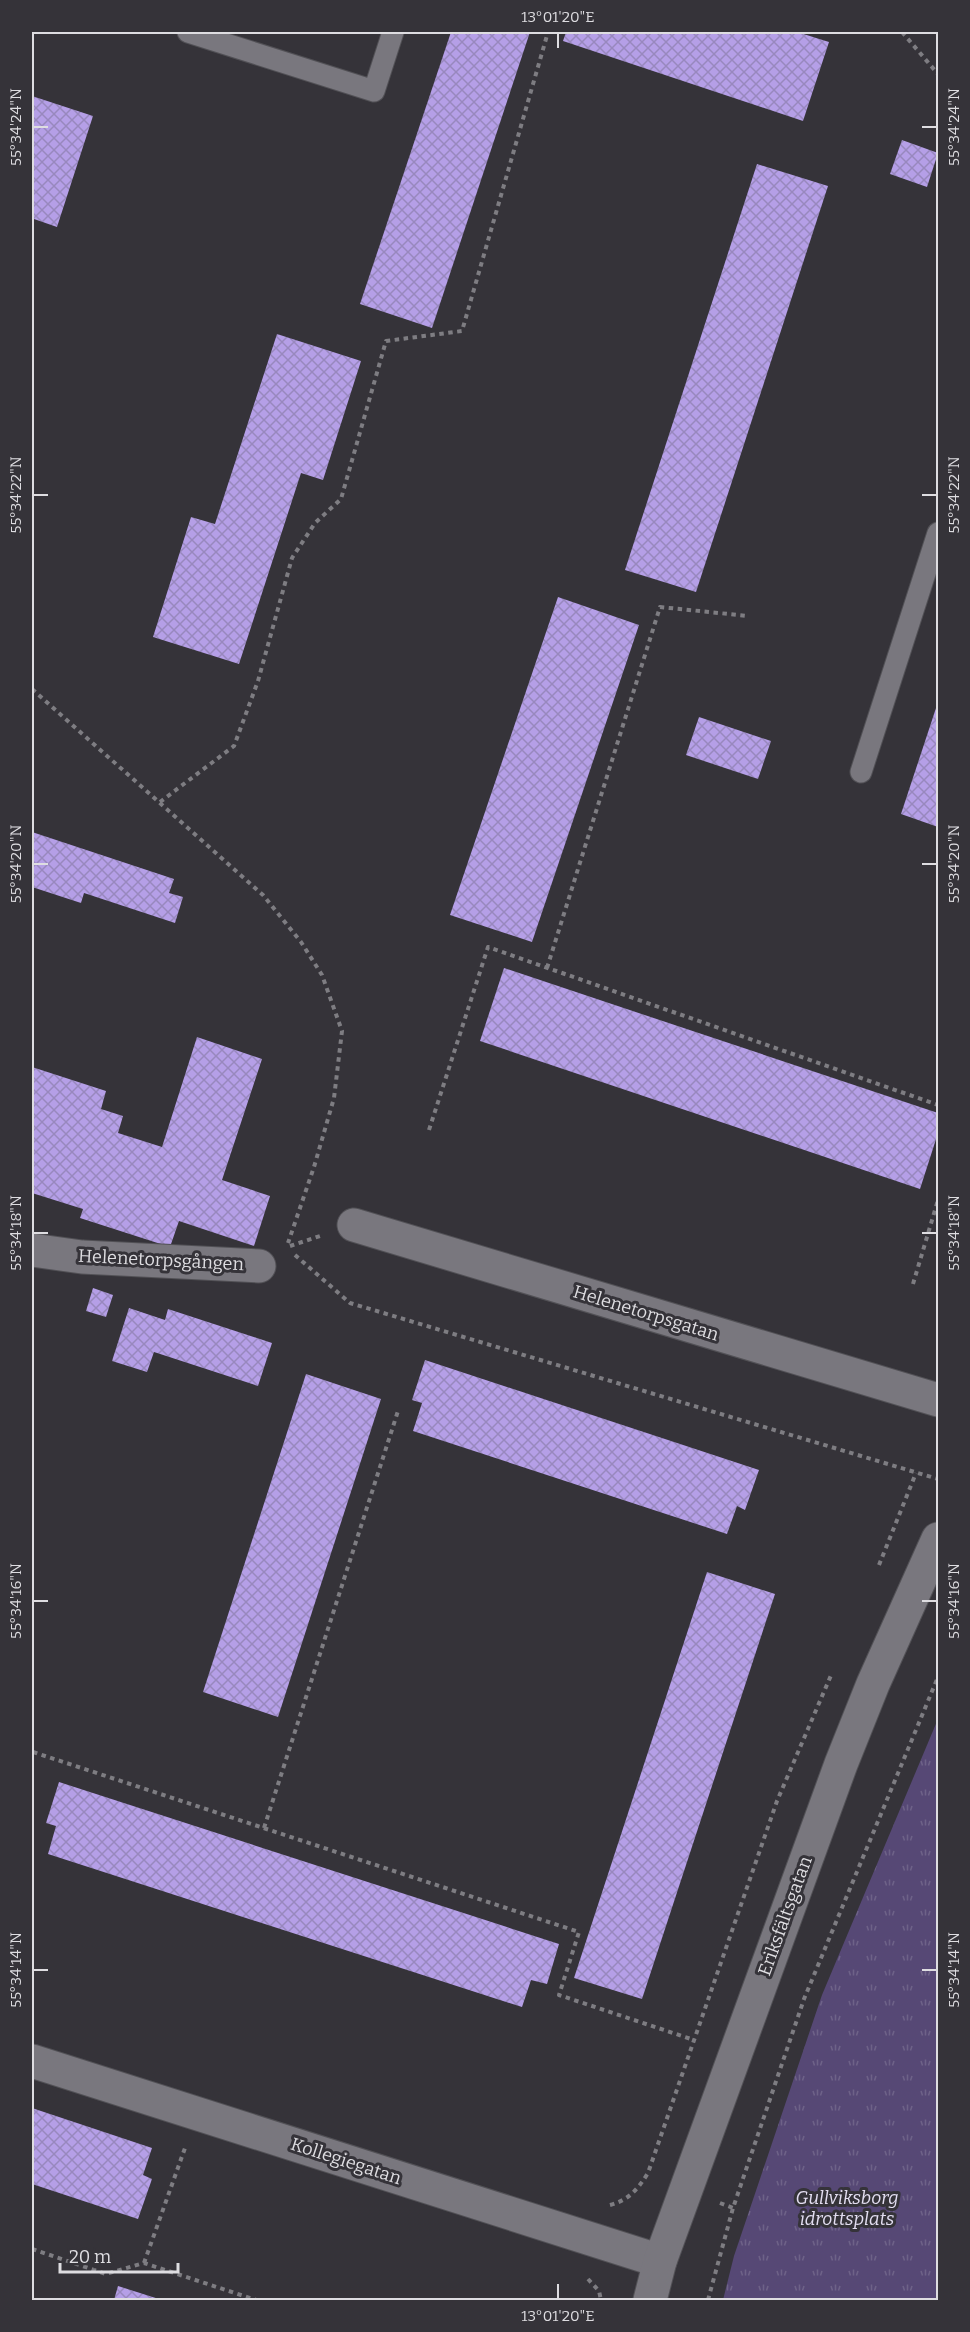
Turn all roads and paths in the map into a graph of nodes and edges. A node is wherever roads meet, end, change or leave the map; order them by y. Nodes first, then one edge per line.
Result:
1 (188, 32) edge
2 (393, 32) edge
3 (548, 32) edge
4 (902, 32) edge
5 (939, 74) edge
6 (939, 533) edge
7 (748, 616) dead end
8 (32, 689) edge
9 (861, 772) dead end
10 (160, 802) junction
11 (547, 968) junction
12 (939, 1105) edge
13 (429, 1130) dead end
14 (939, 1200) edge
15 (354, 1225) joint
16 (286, 1248) junction
17 (32, 1250) edge
18 (259, 1266) dead end
19 (913, 1284) dead end
20 (939, 1400) edge
21 (398, 1411) dead end
22 (916, 1473) junction
23 (939, 1479) edge
24 (939, 1539) edge
25 (879, 1565) dead end
26 (832, 1673) dead end
27 (939, 1677) edge
28 (33, 1752) edge
29 (264, 1828) junction
30 (694, 2040) junction
31 (32, 2061) edge
32 (187, 2142) dead end
33 (594, 2241) junction
34 (32, 2249) edge
35 (660, 2262) junction
36 (144, 2263) junction
37 (256, 2301) edge
38 (602, 2301) edge
39 (650, 2301) edge
40 (708, 2301) edge

1 - 2 lane
3 - 10 path
4 - 5 path
6 - 9 lane
7 - 11 path
8 - 10 path
10 - 16 path
11 - 12 path
11 - 13 path
14 - 19 path
15 - 16 path
15 - 20 street, Helenetorpsgatan
16 - 22 path
17 - 18 street, Helenetorpsgången
21 - 29 path
22 - 23 path
22 - 25 path
24 - 35 street, Eriksfältsgatan
26 - 30 path
27 - 40 path
28 - 29 path
29 - 30 path
30 - 33 path
31 - 33 street, Kollegiegatan
32 - 36 path
33 - 35 street, Kollegiegatan
33 - 38 path
34 - 36 path
35 - 39 street, Eriksfältsgatan
36 - 37 path

